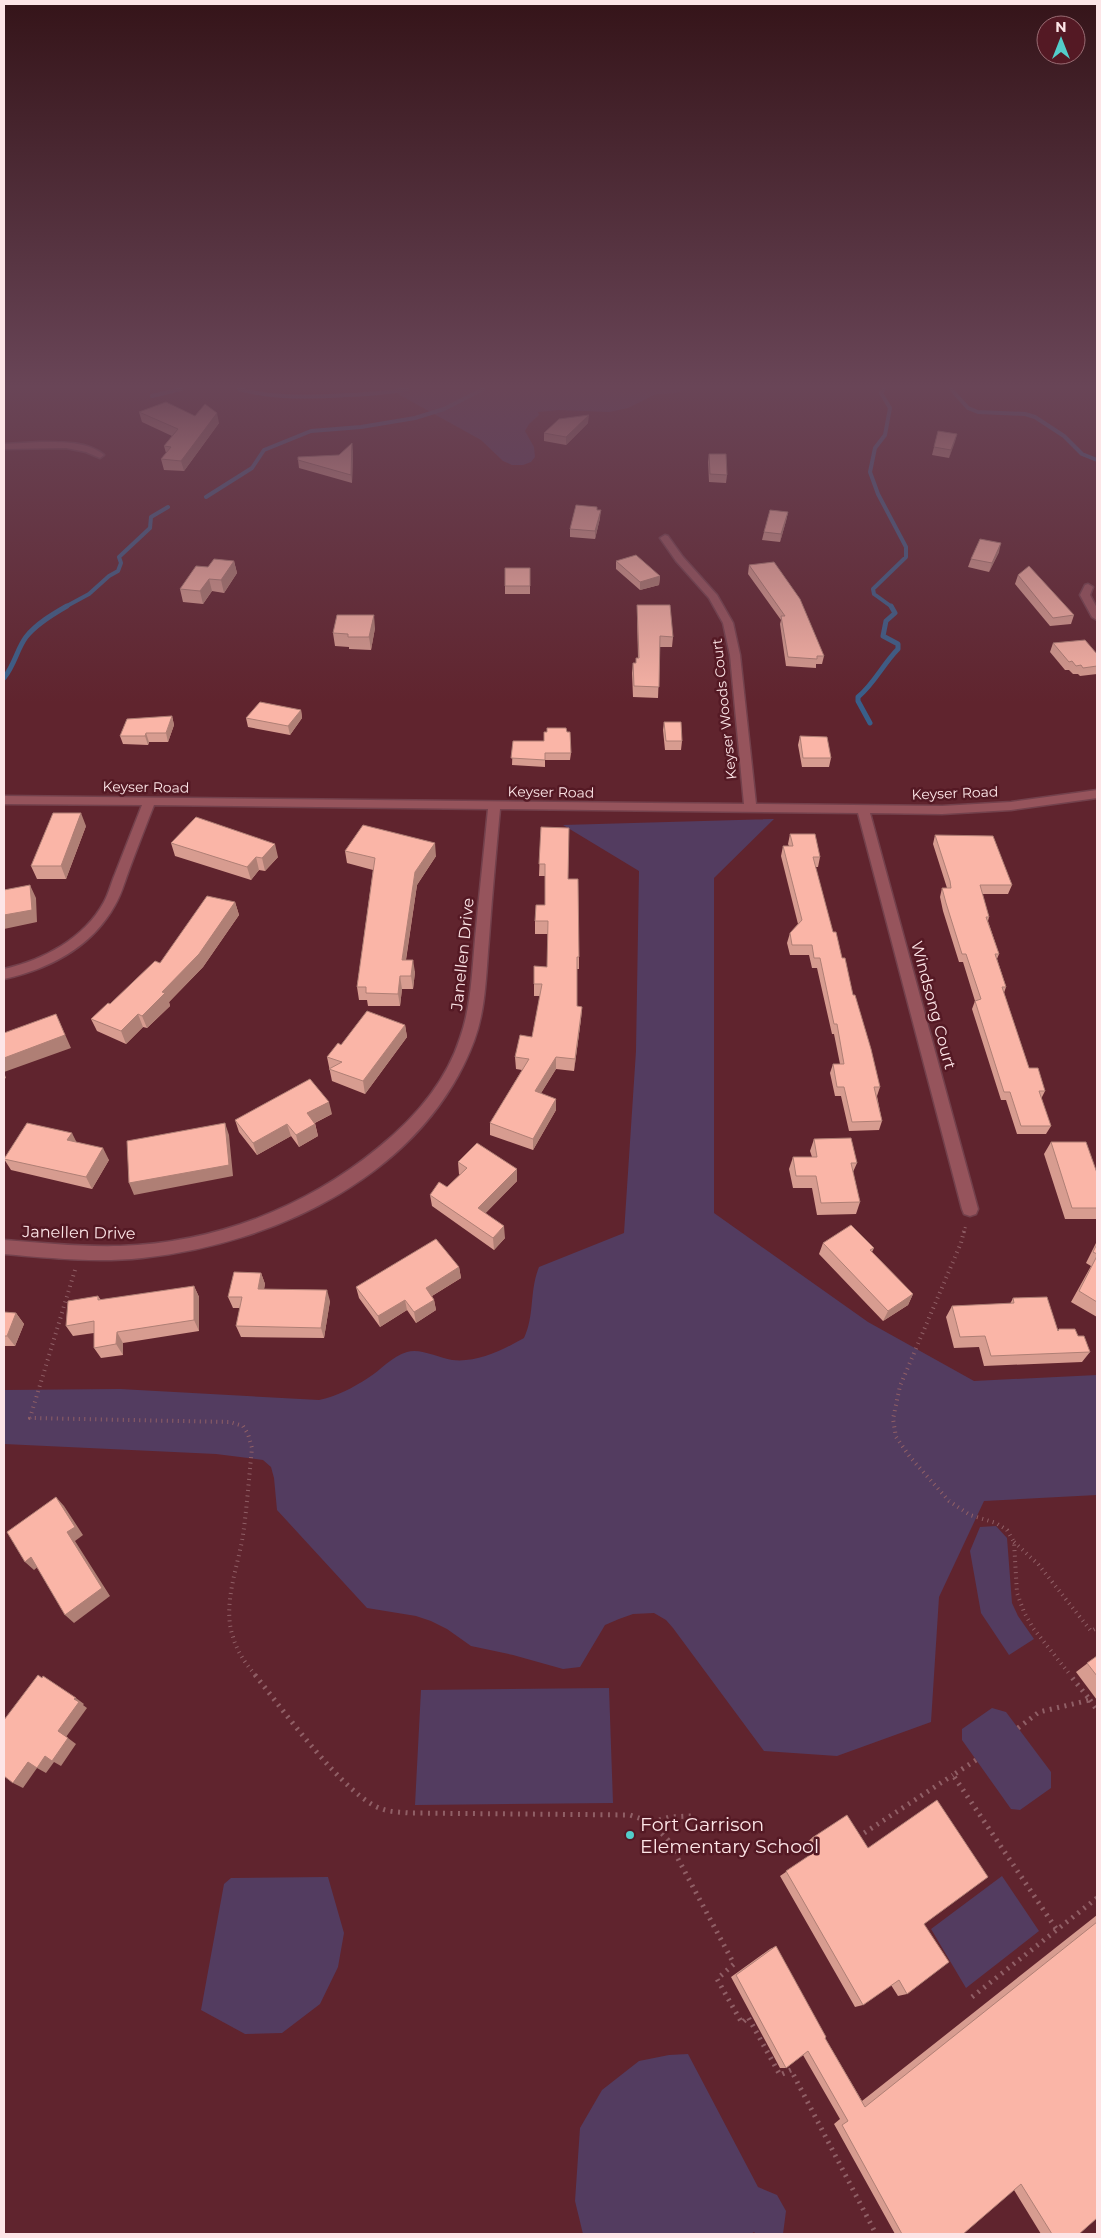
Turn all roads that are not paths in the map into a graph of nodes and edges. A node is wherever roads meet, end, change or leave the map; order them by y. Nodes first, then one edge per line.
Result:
1 (665, 538) dead end
2 (1088, 586) dead end
3 (1097, 617) edge
4 (1097, 794) edge
5 (4, 800) edge
6 (149, 802) junction
7 (494, 806) junction
8 (750, 809) junction
9 (863, 810) junction
10 (4, 974) edge
11 (970, 1209) road end
12 (4, 1247) edge

1 - 8 street, Keyser Woods Court
2 - 3 street
4 - 9 street, Keyser Road
5 - 6 street, Keyser Road
6 - 7 street, Keyser Road
6 - 10 street
7 - 8 street, Keyser Road
7 - 12 street, Janellen Drive
8 - 9 street, Keyser Road
9 - 11 street, Windsong Court

